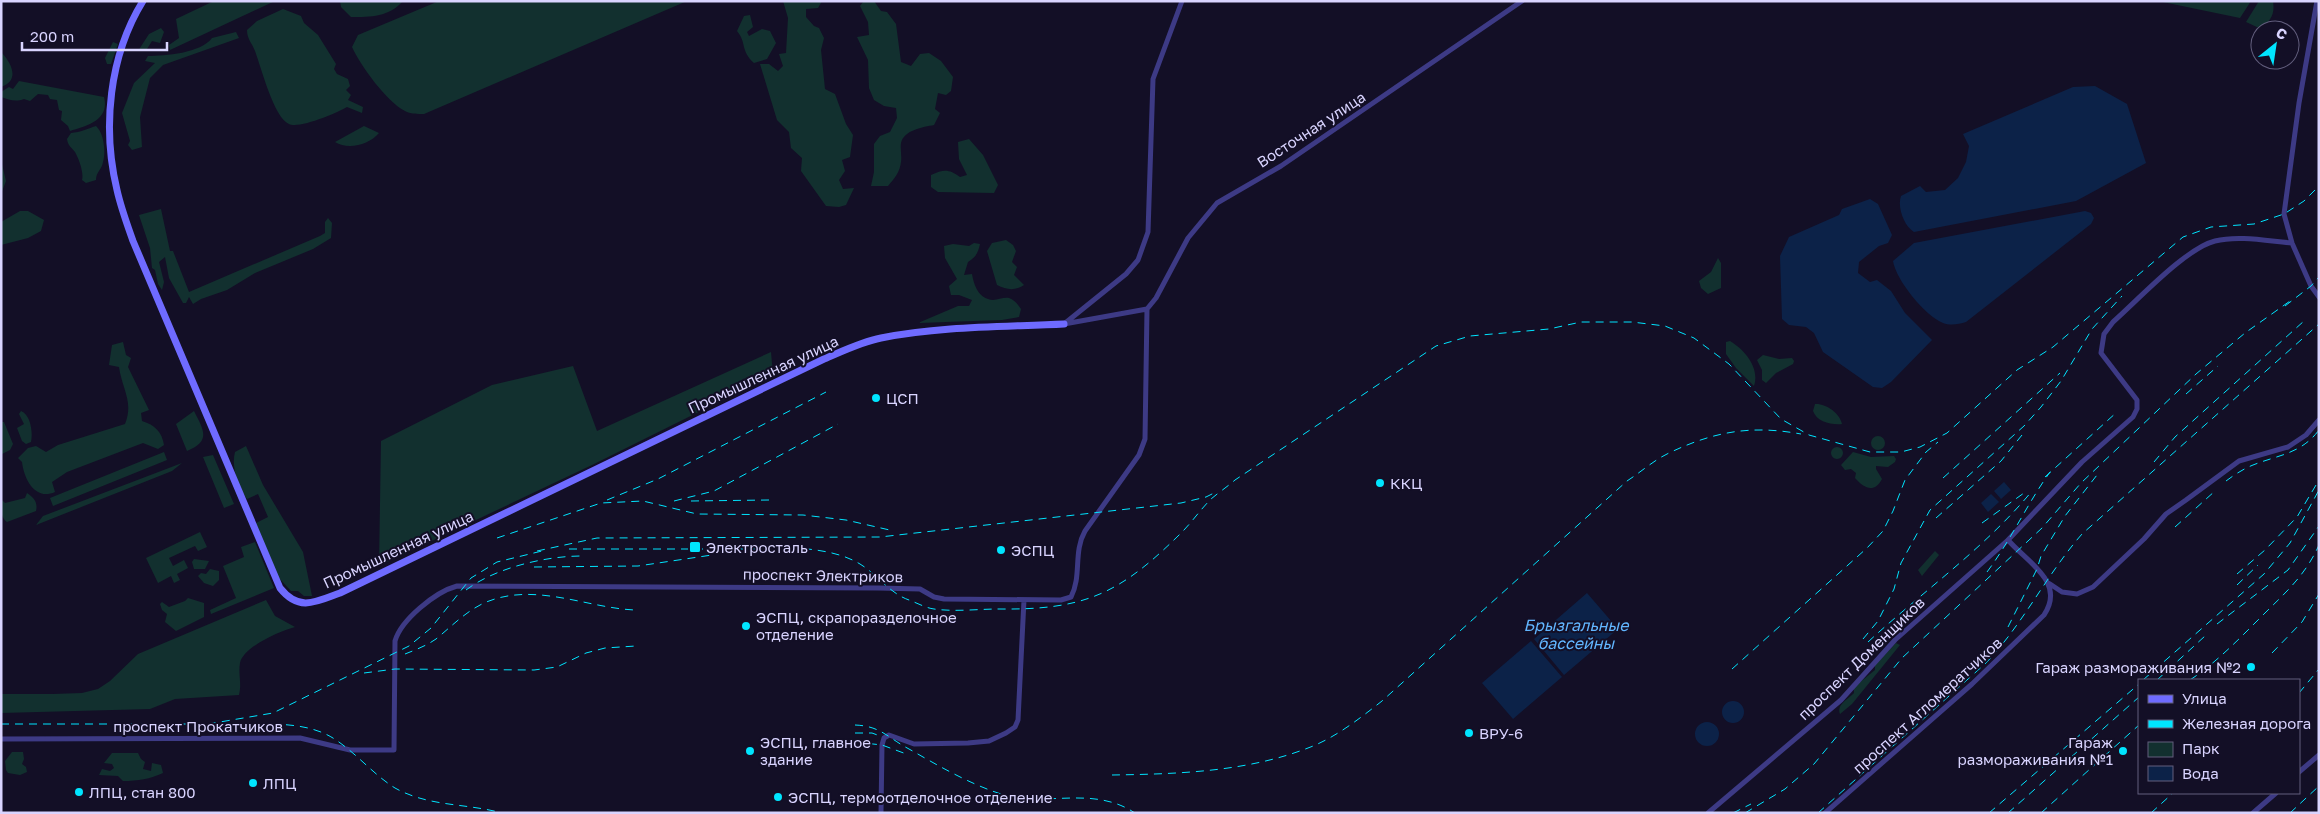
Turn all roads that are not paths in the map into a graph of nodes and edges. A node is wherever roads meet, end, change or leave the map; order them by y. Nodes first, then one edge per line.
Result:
1 (143, 1) edge
2 (1182, 1) edge
3 (1522, 1) edge
4 (2317, 1) edge
5 (2292, 243) junction
6 (2319, 297) edge
7 (1147, 309) junction
8 (1064, 324) junction
9 (2319, 420) edge
10 (2008, 540) junction
11 (2049, 584) junction
12 (1024, 600) junction
13 (1, 740) edge
14 (394, 750) joint
15 (2319, 755) edge
16 (2300, 771) edge
17 (2275, 794) edge
18 (881, 813) edge
19 (1708, 813) edge
20 (1825, 813) edge
21 (2253, 813) edge

1 - 8 street, Промышленная улица
2 - 8 street
3 - 7 street, Восточная улица
4 - 5 street
5 - 6 street
5 - 10 street, проспект Доменщиков
7 - 8 street, Промышленная улица
7 - 12 street, проспект Электриков
9 - 11 street
10 - 11 street
10 - 19 street, проспект Доменщиков
11 - 20 street, проспект Агломератчиков
12 - 14 street, проспект Электриков
12 - 18 street
13 - 14 street, проспект Прокатчиков
15 - 16 street
17 - 21 street

